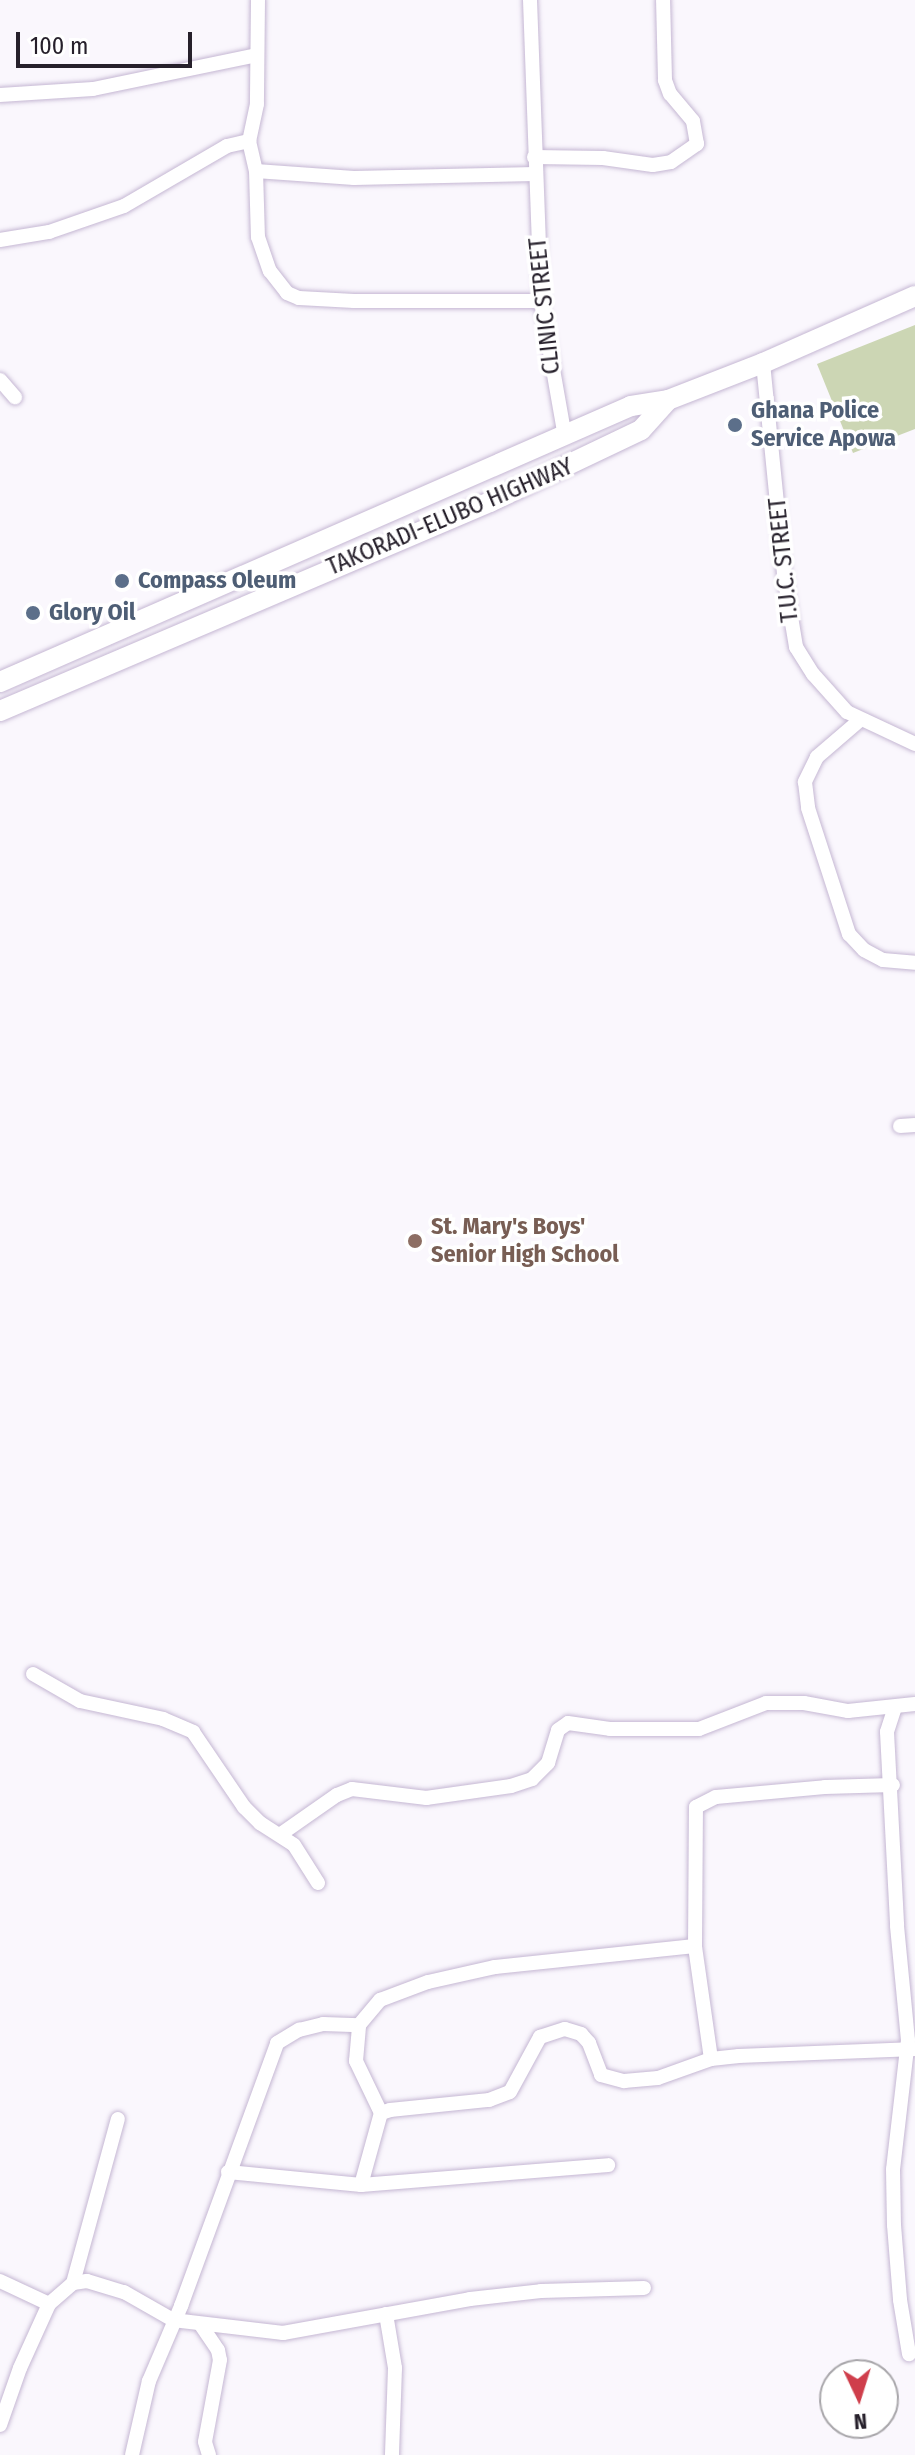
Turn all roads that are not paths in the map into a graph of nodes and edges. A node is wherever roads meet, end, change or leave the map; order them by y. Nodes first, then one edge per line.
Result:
1 (258, 0) edge
2 (530, 0) edge
3 (663, 0) edge
4 (257, 55) junction
5 (0, 95) edge
6 (249, 141) junction
7 (534, 157) junction
8 (256, 171) junction
9 (535, 174) junction
10 (0, 240) edge
11 (915, 296) edge
12 (541, 301) junction
13 (763, 363) junction
14 (0, 380) edge
15 (15, 397) dead end
16 (668, 400) junction
17 (565, 437) junction
18 (0, 682) edge
19 (0, 711) edge
20 (860, 720) junction
21 (915, 744) edge
22 (915, 963) edge
23 (33, 1674) dead end
24 (915, 1704) edge
25 (895, 1707) junction
26 (893, 1785) junction
27 (281, 1834) junction
28 (318, 1883) dead end
29 (695, 1946) junction
30 (359, 2025) junction
31 (911, 2049) edge
32 (711, 2059) junction
33 (381, 2113) junction
34 (118, 2119) dead end
35 (608, 2165) dead end
36 (228, 2172) junction
37 (361, 2185) junction
38 (0, 2281) edge
39 (73, 2283) junction
40 (644, 2288) dead end
41 (49, 2304) junction
42 (386, 2314) junction
43 (173, 2320) junction
44 (201, 2325) junction
45 (909, 2354) dead end
46 (0, 2425) edge
47 (132, 2455) edge
48 (209, 2455) edge
49 (392, 2455) edge

1 - 4 street
2 - 7 street, CLINIC STREET
3 - 7 street
4 - 5 street
4 - 6 street
6 - 8 street
6 - 10 street
7 - 9 street, CLINIC STREET
8 - 9 street
8 - 12 street
9 - 12 street, CLINIC STREET
11 - 13 highway, TAKORADI-ELUBO HIGHWAY
12 - 17 street, CLINIC STREET
13 - 16 highway, TAKORADI-ELUBO HIGHWAY
13 - 20 street, T.U.C. STREET
14 - 15 street
16 - 17 highway, TAKORADI-ELUBO HIGHWAY
16 - 19 highway, TAKORADI-ELUBO HIGHWAY
17 - 18 highway, TAKORADI-ELUBO HIGHWAY
20 - 21 street, T.U.C. STREET
20 - 22 street
23 - 27 street
24 - 25 street
25 - 26 street
25 - 27 street
26 - 29 street
26 - 31 street
27 - 28 street
29 - 30 street
29 - 32 street
30 - 33 street
30 - 36 street
31 - 32 street
31 - 45 street
32 - 33 street
33 - 37 street
34 - 39 street
35 - 37 street
36 - 37 street
36 - 43 street
38 - 41 street
39 - 41 street
39 - 43 street
40 - 42 street
41 - 46 street
42 - 44 street
42 - 49 street
43 - 44 street
43 - 47 street
44 - 48 street

